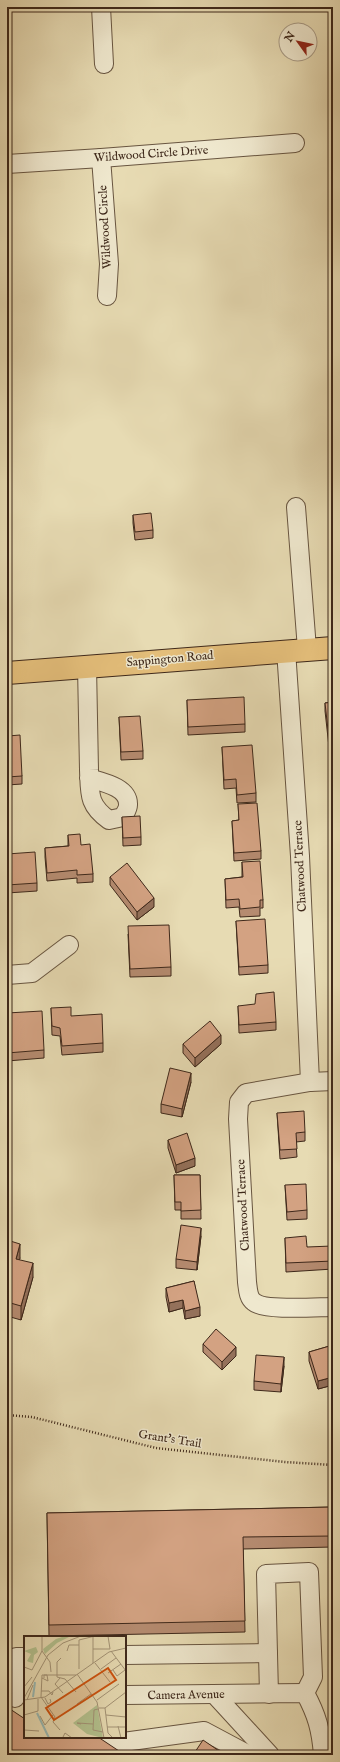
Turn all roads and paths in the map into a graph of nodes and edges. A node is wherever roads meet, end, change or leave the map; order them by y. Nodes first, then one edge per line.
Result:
1 (101, 7) edge
2 (104, 64) dead end
3 (295, 143) dead end
4 (101, 158) junction
5 (7, 164) edge
6 (107, 296) dead end
7 (296, 507) dead end
8 (333, 648) edge
9 (307, 649) junction
10 (286, 650) junction
11 (87, 666) junction
12 (7, 672) edge
13 (89, 778) dead end
14 (68, 945) dead end
15 (7, 975) edge
16 (333, 1081) edge
17 (310, 1082) junction
18 (333, 1307) edge
19 (7, 1415) edge
20 (333, 1465) edge
21 (268, 1653) junction
22 (126, 1655) edge
23 (24, 1657) edge
24 (304, 1693) junction
25 (214, 1694) junction
26 (269, 1694) junction
27 (126, 1695) edge
28 (16, 1698) edge
29 (90, 1738) edge
30 (249, 1755) edge
31 (270, 1755) edge
32 (323, 1755) edge

1 - 2 street
3 - 4 street, Wildwood Circle Drive
4 - 5 street, Wildwood Circle Drive
4 - 6 street, Wildwood Circle
7 - 9 street
8 - 9 main road, Sappington Road
9 - 10 main road, Sappington Road
10 - 11 main road, Sappington Road
10 - 17 street, Chatwood Terrace
11 - 12 main road, Sappington Road
11 - 13 street
14 - 15 street
16 - 17 street, Chatwood Terrace
17 - 18 street, Chatwood Terrace
19 - 20 path, Grant's Trail
21 - 22 street
21 - 24 street
21 - 26 street
23 - 28 street
24 - 26 street, Camera Avenue
24 - 32 street
25 - 26 street, Camera Avenue
25 - 27 street, Camera Avenue
25 - 31 street
29 - 30 street

